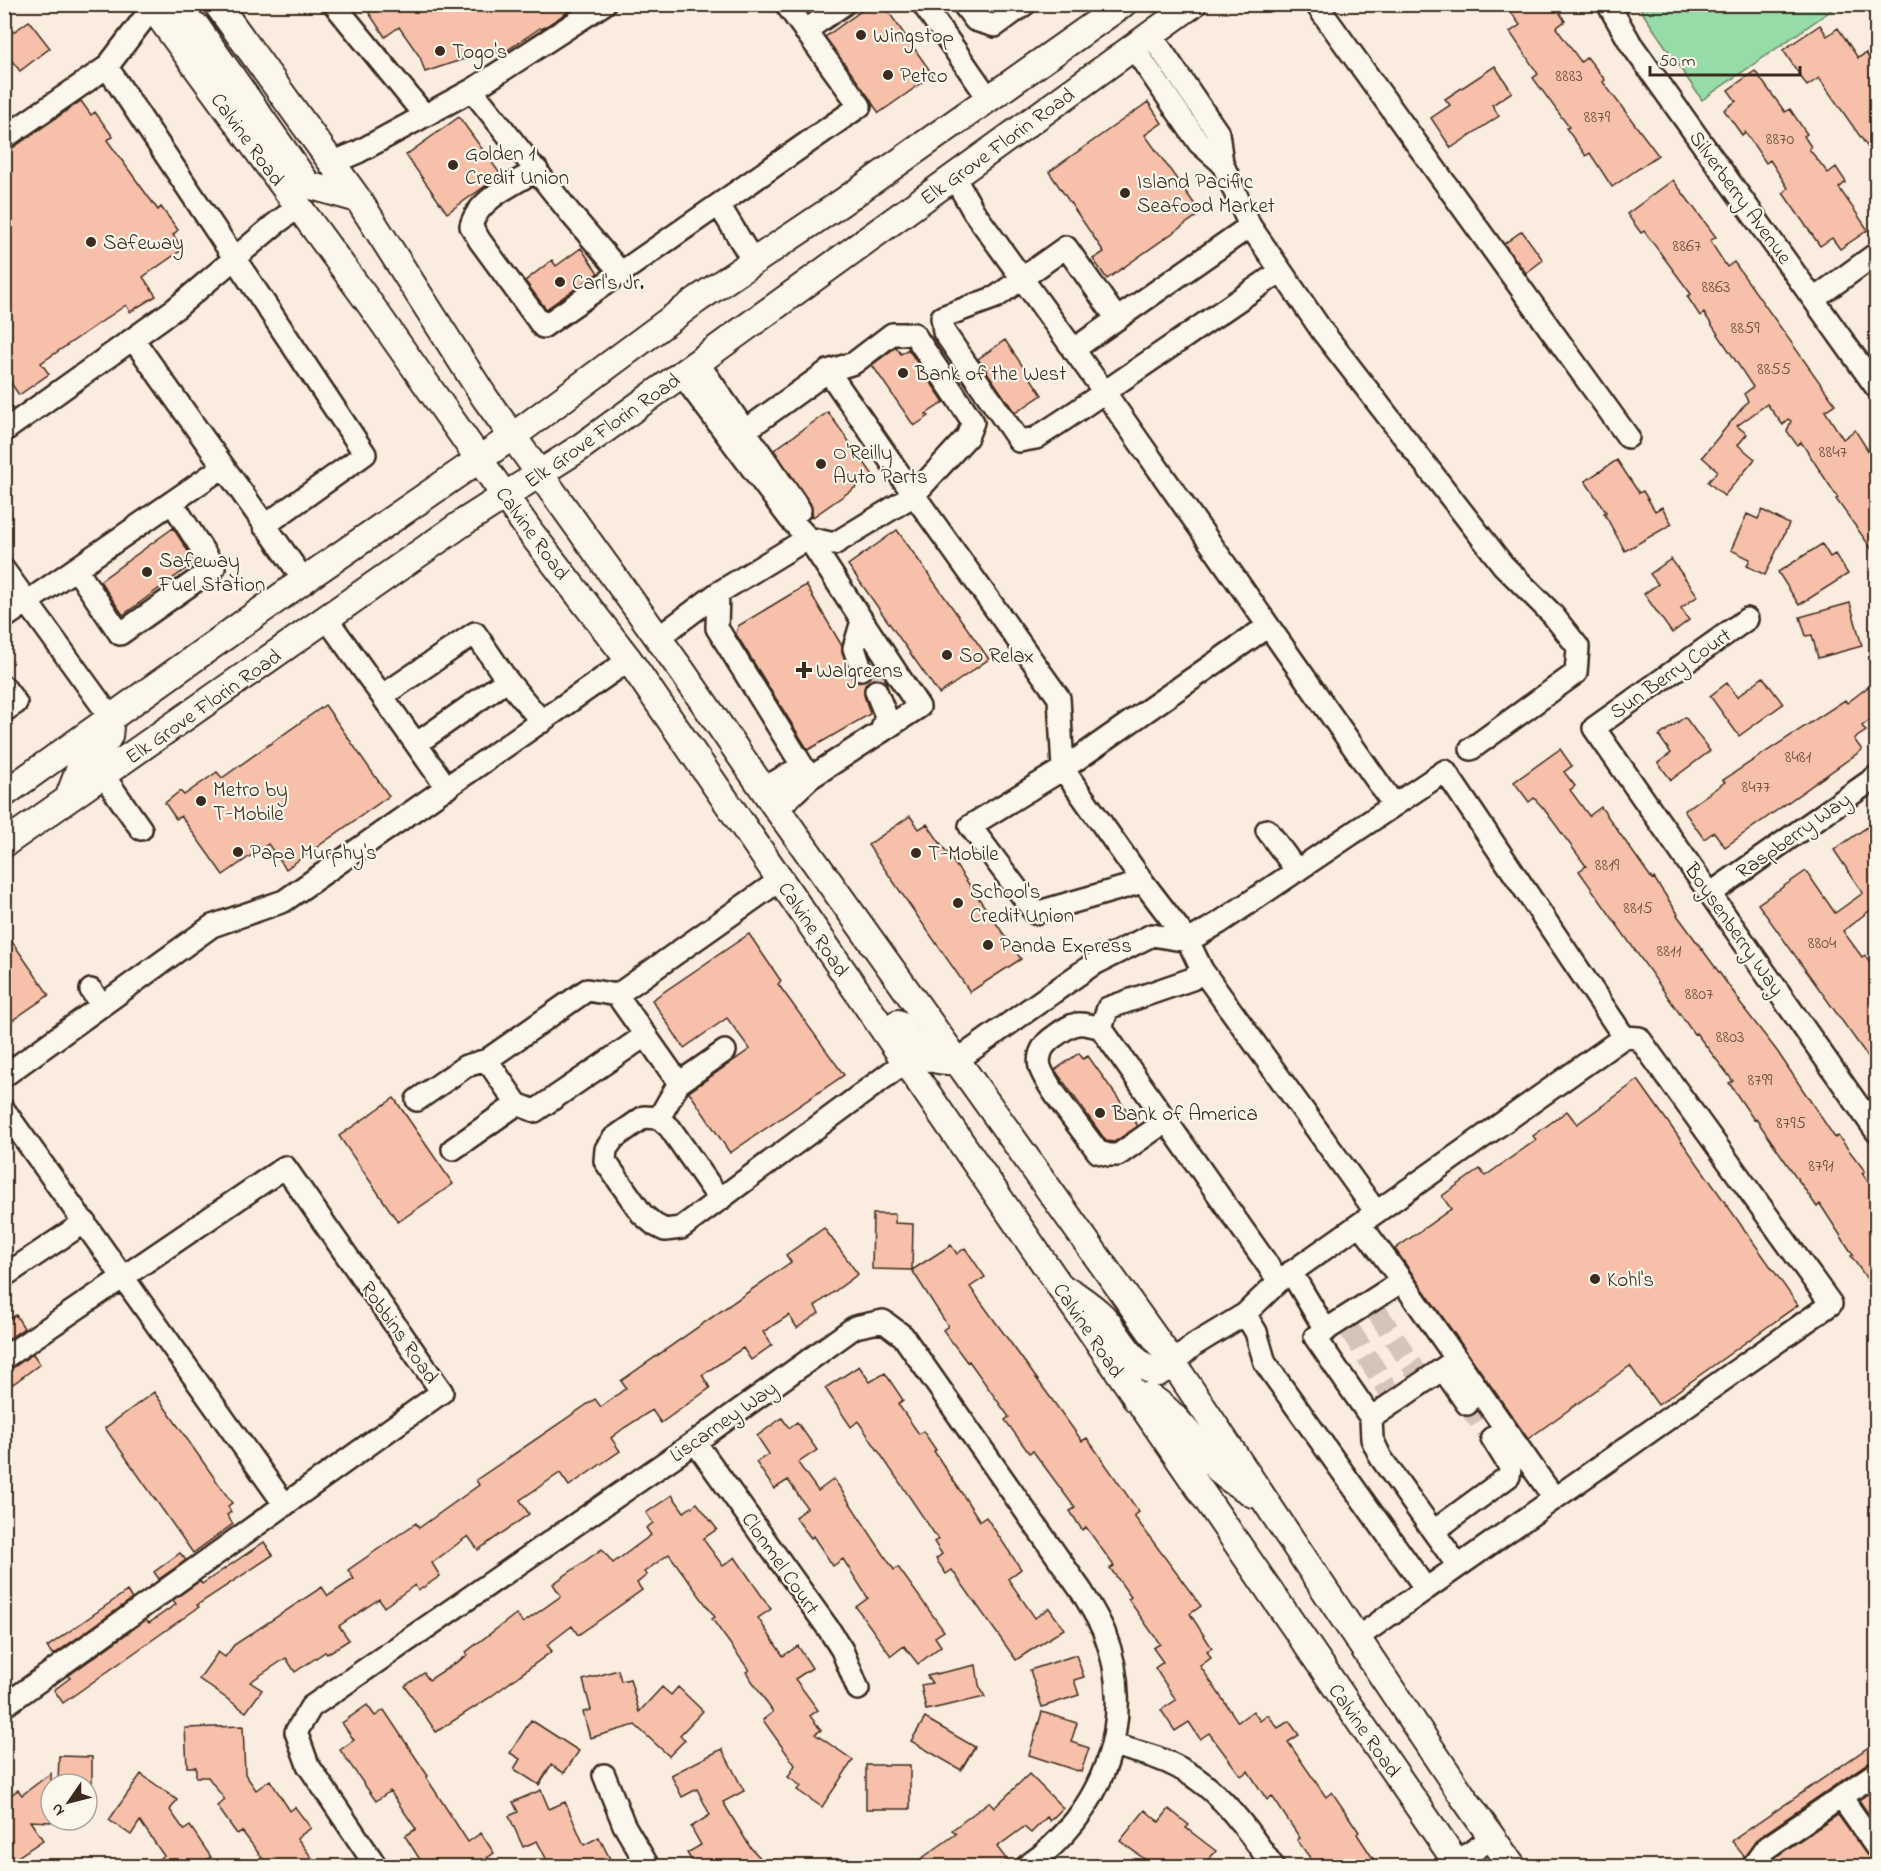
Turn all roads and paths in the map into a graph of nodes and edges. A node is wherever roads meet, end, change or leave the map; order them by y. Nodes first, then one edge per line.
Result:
1 (217, 4) edge
2 (334, 4) edge
3 (604, 4) edge
4 (786, 4) edge
5 (844, 4) edge
6 (923, 4) edge
7 (963, 4) edge
8 (1025, 4) edge
9 (1123, 4) edge
10 (1193, 4) edge
11 (1316, 4) edge
12 (1608, 4) edge
13 (151, 6) edge
14 (805, 31) junction
15 (1142, 41) junction
16 (107, 67) junction
17 (472, 90) junction
18 (989, 99) junction
19 (425, 116) junction
20 (4, 138) edge
21 (332, 163) junction
22 (537, 170) junction
23 (954, 177) junction
24 (358, 200) junction
25 (719, 205) junction
26 (298, 207) junction
27 (1250, 226) junction
28 (1876, 254) edge
29 (234, 258) junction
30 (753, 261) junction
31 (1281, 272) junction
32 (622, 274) junction
33 (1021, 279) junction
34 (1814, 299) junction
35 (1117, 319) junction
36 (133, 339) junction
37 (1073, 350) junction
38 (690, 369) junction
39 (828, 371) junction
40 (1876, 387) edge
41 (1105, 393) junction
42 (746, 430) junction
43 (4, 431) edge
44 (513, 436) junction
45 (1628, 437) dead end
46 (479, 459) junction
47 (223, 467) junction
48 (540, 474) junction
49 (914, 495) junction
50 (505, 496) junction
51 (172, 502) junction
52 (264, 526) junction
53 (808, 538) junction
54 (76, 569) junction
55 (4, 570) edge
56 (304, 580) junction
57 (718, 593) junction
58 (27, 602) junction
59 (4, 618) edge
60 (327, 619) junction
61 (1747, 619) dead end
62 (866, 626) junction
63 (1268, 626) junction
64 (658, 638) junction
65 (629, 660) junction
66 (866, 666) tunnel mouth
67 (507, 680) junction
68 (4, 687) edge
69 (880, 689) tunnel mouth
70 (382, 696) junction
71 (4, 711) edge
72 (111, 718) junction
73 (542, 722) junction
74 (887, 728) junction
75 (1594, 728) joint
76 (416, 744) junction
77 (1471, 750) dead end
78 (1063, 769) junction
79 (806, 772) junction
80 (103, 775) junction
81 (1876, 777) edge
82 (447, 788) junction
83 (4, 794) edge
84 (68, 799) junction
85 (770, 799) junction
86 (1394, 805) junction
87 (141, 829) dead end
88 (1267, 830) dead end
89 (4, 844) edge
90 (1296, 871) junction
91 (780, 880) junction
92 (1143, 882) junction
93 (1710, 894) junction
94 (1188, 941) junction
95 (837, 963) junction
96 (1202, 970) junction
97 (617, 995) junction
98 (1101, 1028) junction
99 (646, 1035) junction
100 (1624, 1037) junction
101 (725, 1051) dead end
102 (487, 1060) junction
103 (956, 1061) junction
104 (905, 1062) junction
105 (4, 1076) edge
106 (679, 1083) junction
107 (417, 1100) dead end
108 (517, 1104) junction
109 (4, 1110) edge
110 (659, 1118) junction
111 (1166, 1120) junction
112 (1876, 1131) edge
113 (453, 1149) dead end
114 (720, 1200) junction
115 (1368, 1218) junction
116 (85, 1222) junction
117 (4, 1276) edge
118 (124, 1276) junction
119 (1052, 1277) junction
120 (1285, 1277) junction
121 (1402, 1281) junction
122 (1245, 1314) junction
123 (1340, 1327) junction
124 (4, 1358) edge
125 (1173, 1363) junction
126 (1450, 1364) junction
127 (1136, 1399) junction
128 (1467, 1404) tunnel mouth
129 (1371, 1418) junction
130 (1492, 1438) tunnel mouth
131 (695, 1442) junction
132 (1554, 1498) junction
133 (1266, 1503) junction
134 (285, 1505) junction
135 (1434, 1531) junction
136 (1458, 1566) junction
137 (1426, 1589) junction
138 (1357, 1638) junction
139 (858, 1689) dead end
140 (4, 1706) edge
141 (1113, 1745) junction
142 (1876, 1773) edge
143 (604, 1775) dead end
144 (1841, 1797) junction
145 (1492, 1838) junction
146 (1876, 1847) edge
147 (1761, 1863) edge
148 (1456, 1865) edge
149 (376, 1866) edge
150 (648, 1866) edge
151 (1027, 1866) edge
152 (1273, 1866) edge
153 (1512, 1866) edge

1 - 21 main road, Calvine Road
2 - 19 street
3 - 17 street
4 - 14 street
5 - 14 street
6 - 18 street
7 - 8 street
9 - 18 main road, Elk Grove Florin Road
10 - 15 main road, Elk Grove Florin Road
11 - 45 street
12 - 34 street, Silverberry Avenue
13 - 16 street
13 - 24 main road
13 - 26 main road, Calvine Road
14 - 25 street
15 - 23 main road, Elk Grove Florin Road
15 - 27 street
16 - 20 street
16 - 29 street
17 - 19 street
17 - 22 street
18 - 30 main road, Elk Grove Florin Road
19 - 21 street
21 - 24 main road, Calvine Road
22 - 32 street
22 - 32 street
23 - 33 street
23 - 38 main road, Elk Grove Florin Road
24 - 44 main road, Calvine Road
25 - 30 street
25 - 32 street
26 - 29 street
26 - 46 main road, Calvine Road
27 - 31 street
27 - 35 street
28 - 34 street
29 - 36 street
29 - 52 street
30 - 44 main road, Elk Grove Florin Road
31 - 41 street
31 - 77 street
33 - 35 street
33 - 37 street
33 - 41 street
34 - 40 street, Silverberry Avenue
35 - 37 street
36 - 43 street
36 - 47 street
37 - 41 street
38 - 42 street
38 - 48 main road, Elk Grove Florin Road
38 - 53 street
39 - 42 street
39 - 49 street
39 - 49 street
41 - 63 street
42 - 53 street
44 - 46 main road, Elk Grove Florin Road
44 - 48 main road, Calvine Road
46 - 50 main road, Calvine Road
46 - 56 main road, Elk Grove Florin Road
47 - 51 street
47 - 52 street
48 - 50 main road, Elk Grove Florin Road
48 - 64 main road, Calvine Road
49 - 53 street
49 - 78 street
50 - 60 main road, Elk Grove Florin Road
50 - 65 main road, Calvine Road
51 - 54 street
51 - 54 street
52 - 56 street
53 - 57 street
53 - 62 street
54 - 58 street
55 - 58 street
56 - 72 main road, Elk Grove Florin Road
57 - 64 street
57 - 79 street
58 - 59 street
58 - 72 street
60 - 70 street
60 - 80 main road, Elk Grove Florin Road
61 - 75 street, Sun Berry Court
62 - 66 street
62 - 74 street
63 - 78 street
63 - 86 street
64 - 85 main road, Calvine Road
65 - 73 street
65 - 91 main road, Calvine Road
67 - 70 street
67 - 73 street
67 - 76 street
68 - 71 street
69 - 74 street
70 - 76 street
72 - 83 main road, Elk Grove Florin Road
72 - 84 main road
73 - 82 street
74 - 79 street
75 - 93 street, Boysenberry Way
76 - 82 street
78 - 92 street
78 - 92 street
79 - 85 street
80 - 84 main road, Elk Grove Florin Road
80 - 87 street
81 - 93 street, Raspberry Way
82 - 105 street
84 - 89 main road, Elk Grove Florin Road
85 - 103 main road, Calvine Road
86 - 90 street
86 - 100 street
88 - 90 street
90 - 94 street
91 - 95 main road, Calvine Road
91 - 97 street
92 - 94 street
93 - 112 street, Boysenberry Way
94 - 96 street
94 - 103 street
95 - 103 main road
95 - 104 main road, Calvine Road
96 - 98 street
96 - 115 street
97 - 99 street
97 - 102 street
98 - 111 street
98 - 111 street
99 - 106 street
99 - 108 street
100 - 115 street
100 - 132 street
101 - 106 street
102 - 107 street
102 - 108 street
103 - 125 main road, Calvine Road
104 - 114 street
104 - 119 main road, Calvine Road
106 - 110 street
108 - 113 street
109 - 116 street
110 - 114 street
110 - 114 street
111 - 120 street
115 - 120 street
115 - 121 street
116 - 117 street
116 - 118 street
118 - 124 street, Robbins Road
118 - 134 street
118 - 134 street, Robbins Road
119 - 125 main road
119 - 127 main road, Calvine Road
120 - 122 street
120 - 123 street
121 - 123 street
121 - 126 street
122 - 125 street
122 - 137 street
123 - 129 street
125 - 133 main road, Calvine Road
126 - 128 street
126 - 129 street
126 - 132 street
127 - 133 main road
127 - 148 main road, Calvine Road
129 - 135 street
130 - 135 street
131 - 139 street, Clonmel Court
131 - 141 street, Liscarney Way
131 - 149 street, Liscarney Way
132 - 136 street
133 - 138 main road, Calvine Road
134 - 140 street, Robbins Road
135 - 136 street
136 - 137 street
137 - 138 street
138 - 145 main road, Calvine Road
141 - 151 street, Liscarney Way
141 - 152 street
142 - 144 street
143 - 150 street
144 - 146 street
144 - 147 street
145 - 148 street
145 - 153 main road, Calvine Road

